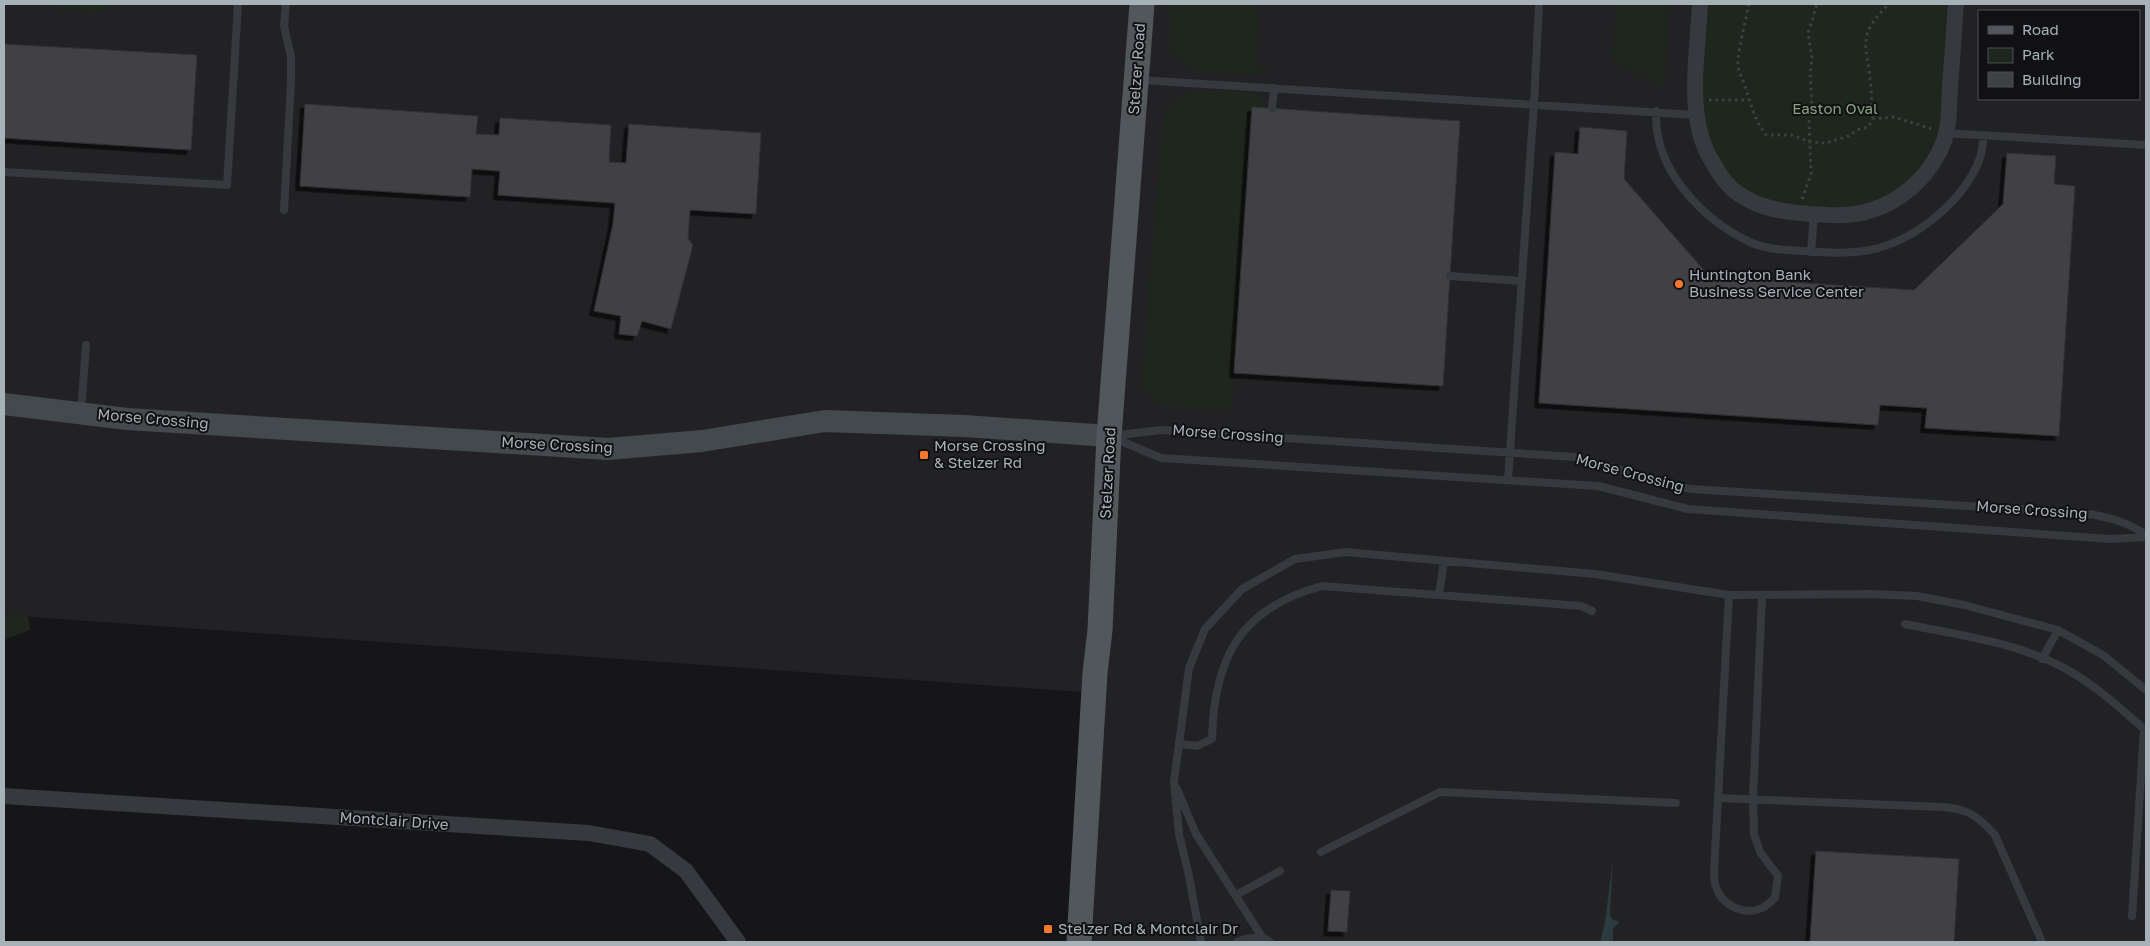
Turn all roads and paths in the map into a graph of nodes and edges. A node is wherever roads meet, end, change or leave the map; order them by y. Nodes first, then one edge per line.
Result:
1 (238, 4) edge
2 (286, 4) edge
3 (1142, 4) edge
4 (1539, 4) edge
5 (1700, 4) edge
6 (1749, 4) edge
7 (1817, 4) edge
8 (1889, 4) edge
9 (1956, 4) edge
10 (1136, 80) junction
11 (1274, 88) junction
12 (1748, 100) junction
13 (1534, 103) junction
14 (1696, 107) junction
15 (1272, 108) dead end
16 (1656, 111) junction
17 (1873, 119) junction
18 (1945, 133) junction
19 (1984, 136) junction
20 (1810, 142) junction
21 (2146, 146) edge
22 (4, 172) edge
23 (284, 210) dead end
24 (1796, 213) junction
25 (1814, 214) junction
26 (1811, 252) junction
27 (1450, 276) dead end
28 (1522, 281) junction
29 (86, 345) dead end
30 (4, 404) edge
31 (81, 413) junction
32 (1110, 436) junction
33 (1509, 452) junction
34 (1508, 480) junction
35 (2146, 536) edge
36 (1444, 561) junction
37 (1439, 594) junction
38 (1729, 595) junction
39 (1762, 596) junction
40 (1592, 611) dead end
41 (1905, 624) dead end
42 (2058, 630) junction
43 (2042, 659) junction
44 (2146, 690) edge
45 (1179, 744) junction
46 (1174, 782) junction
47 (4, 796) edge
48 (1718, 798) junction
49 (1753, 799) junction
50 (1676, 803) dead end
51 (1321, 852) dead end
52 (1280, 871) dead end
53 (1236, 895) junction
54 (2132, 916) dead end
55 (1262, 937) junction
56 (738, 942) edge
57 (1079, 942) edge
58 (1201, 942) edge
59 (1237, 942) edge
60 (1270, 942) edge
61 (2042, 942) edge

1 - 22 lane
2 - 23 lane
3 - 10 main road, Stelzer Road
4 - 13 lane
5 - 14 street
6 - 12 path
7 - 20 path
8 - 17 path
9 - 18 street
10 - 11 lane
10 - 32 main road, Stelzer Road
11 - 13 lane
11 - 15 lane
12 - 14 path
12 - 20 path
13 - 16 lane
13 - 28 lane
14 - 16 lane
14 - 24 street
16 - 26 lane
17 - 18 path
17 - 20 path
18 - 19 lane
18 - 25 street
19 - 21 lane
19 - 26 lane
20 - 24 path
24 - 25 street
25 - 26 lane
27 - 28 lane
28 - 33 lane
29 - 31 lane
30 - 31 main road, Morse Crossing
31 - 32 main road, Morse Crossing
32 - 33 lane, Morse Crossing
32 - 34 lane, Morse Crossing
32 - 57 main road, Stelzer Road
33 - 34 lane
33 - 35 lane, Morse Crossing
34 - 35 lane, Morse Crossing
36 - 37 lane
36 - 38 lane
36 - 45 lane
37 - 40 lane
37 - 45 lane
38 - 39 lane
38 - 48 lane
39 - 42 lane
39 - 49 lane
41 - 43 lane
42 - 43 lane
42 - 44 lane
43 - 54 lane
45 - 46 lane
46 - 53 lane
46 - 58 lane
47 - 56 street, Montclair Drive
48 - 49 lane
48 - 49 lane
49 - 61 lane
50 - 51 lane
52 - 53 lane
53 - 55 lane
55 - 59 lane
55 - 60 lane

